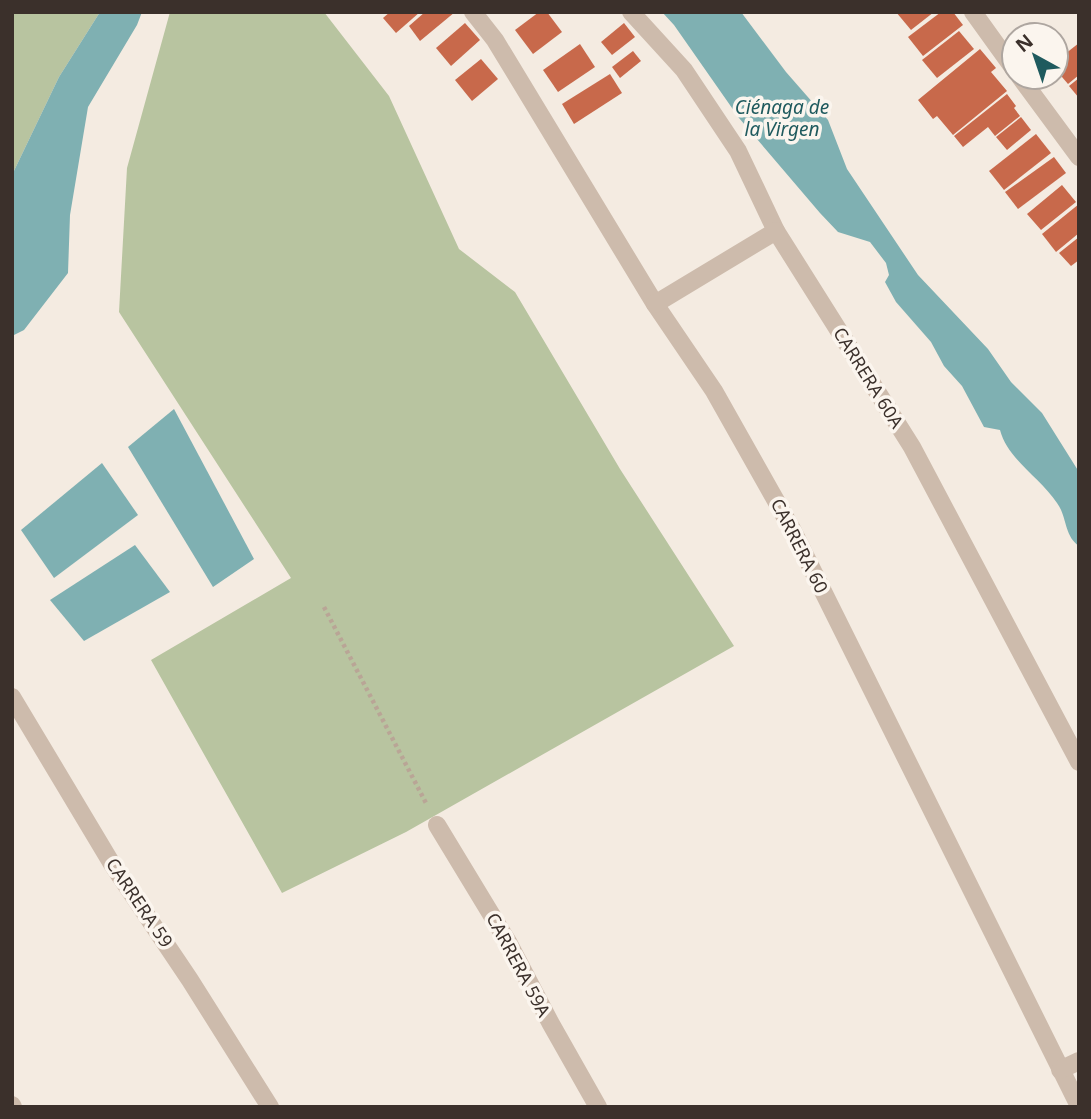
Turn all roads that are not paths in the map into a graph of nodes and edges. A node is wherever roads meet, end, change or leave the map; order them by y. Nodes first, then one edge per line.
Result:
1 (473, 12) edge
2 (631, 12) edge
3 (973, 12) edge
4 (1000, 50) edge
5 (1030, 91) edge
6 (1079, 157) edge
7 (776, 231) junction
8 (654, 304) junction
9 (12, 697) edge
10 (1079, 762) edge
11 (437, 825) road end
12 (1079, 1060) edge
13 (1060, 1070) junction
14 (1079, 1106) edge
15 (270, 1107) edge
16 (598, 1107) edge

1 - 8 street, CARRERA 60
2 - 7 street, CARRERA 60A
3 - 4 street
5 - 6 street
7 - 8 street
7 - 10 street, CARRERA 60A
8 - 13 street, CARRERA 60
9 - 15 street, CARRERA 59
11 - 16 street, CARRERA 59A
12 - 13 street
13 - 14 street, CARRERA 60

